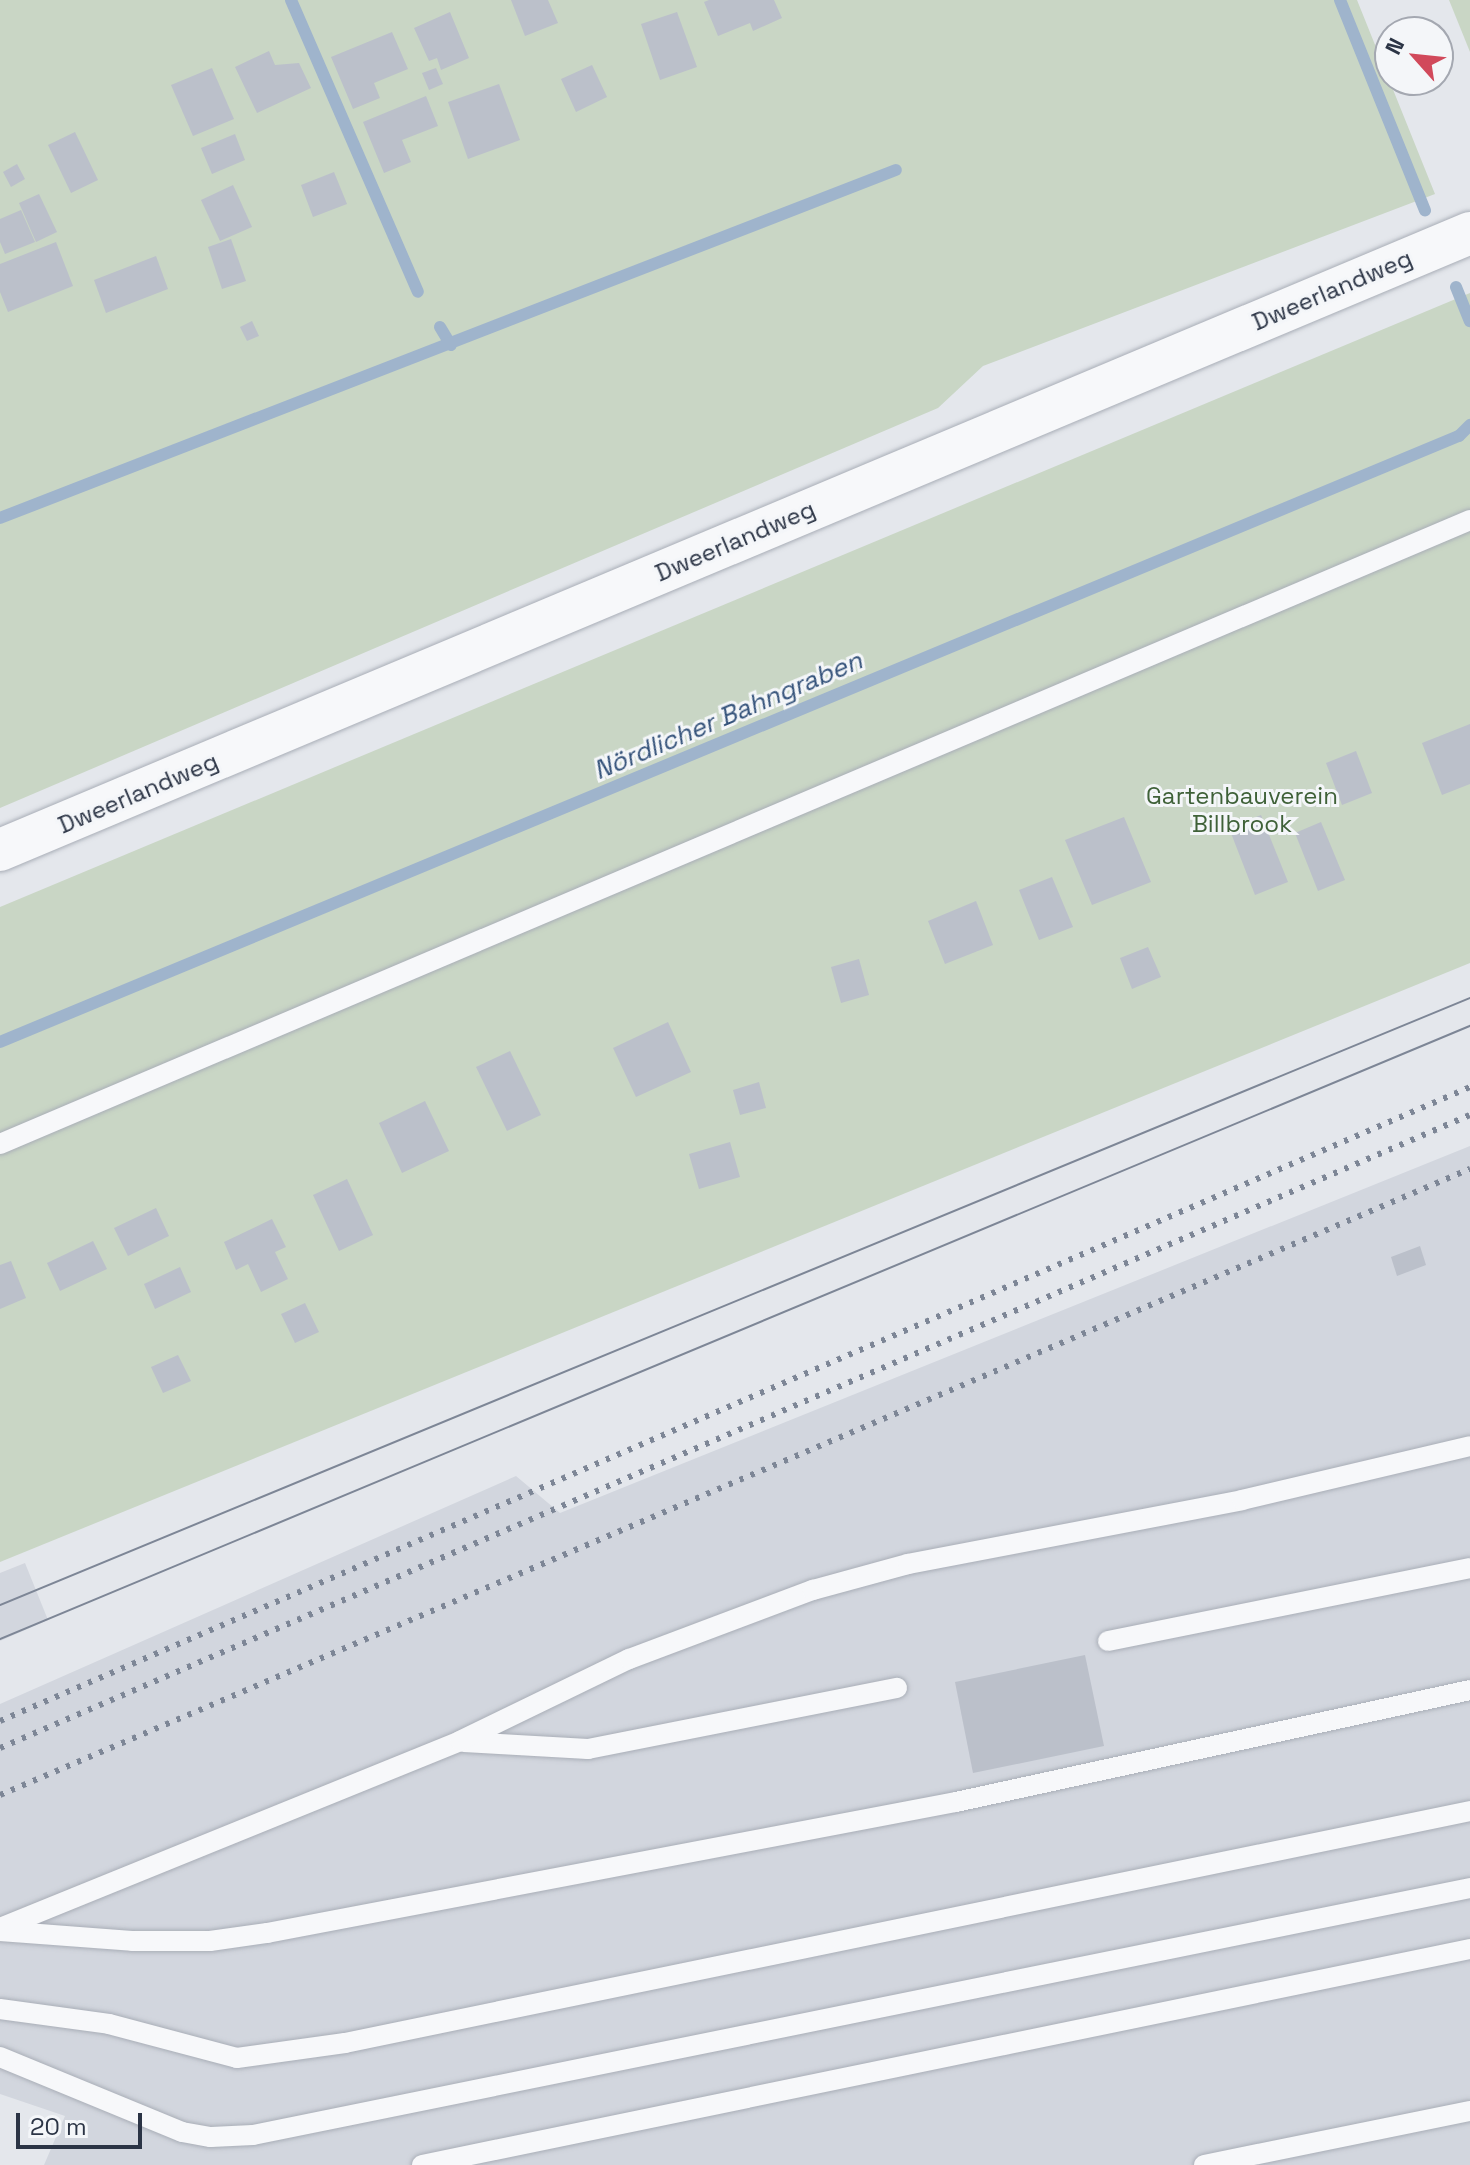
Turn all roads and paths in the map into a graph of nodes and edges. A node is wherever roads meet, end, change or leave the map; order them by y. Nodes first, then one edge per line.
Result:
1 (1470, 233) edge
2 (1470, 520) edge
3 (0, 850) edge
4 (0, 1144) edge
5 (1470, 1446) edge
6 (1470, 1568) edge
7 (1108, 1641) dead end
8 (897, 1688) dead end
9 (1470, 1690) edge
10 (460, 1741) junction
11 (1470, 1811) edge
12 (1470, 1888) edge
13 (0, 1930) edge
14 (1470, 1949) edge
15 (0, 2009) edge
16 (0, 2057) edge
17 (1470, 2111) edge
18 (422, 2165) edge
19 (1204, 2165) edge

1 - 3 street, Dweerlandweg
2 - 4 lane
5 - 10 lane
6 - 7 lane
8 - 10 lane
9 - 13 lane
10 - 13 lane
11 - 15 lane
12 - 16 lane
14 - 18 lane
17 - 19 lane

